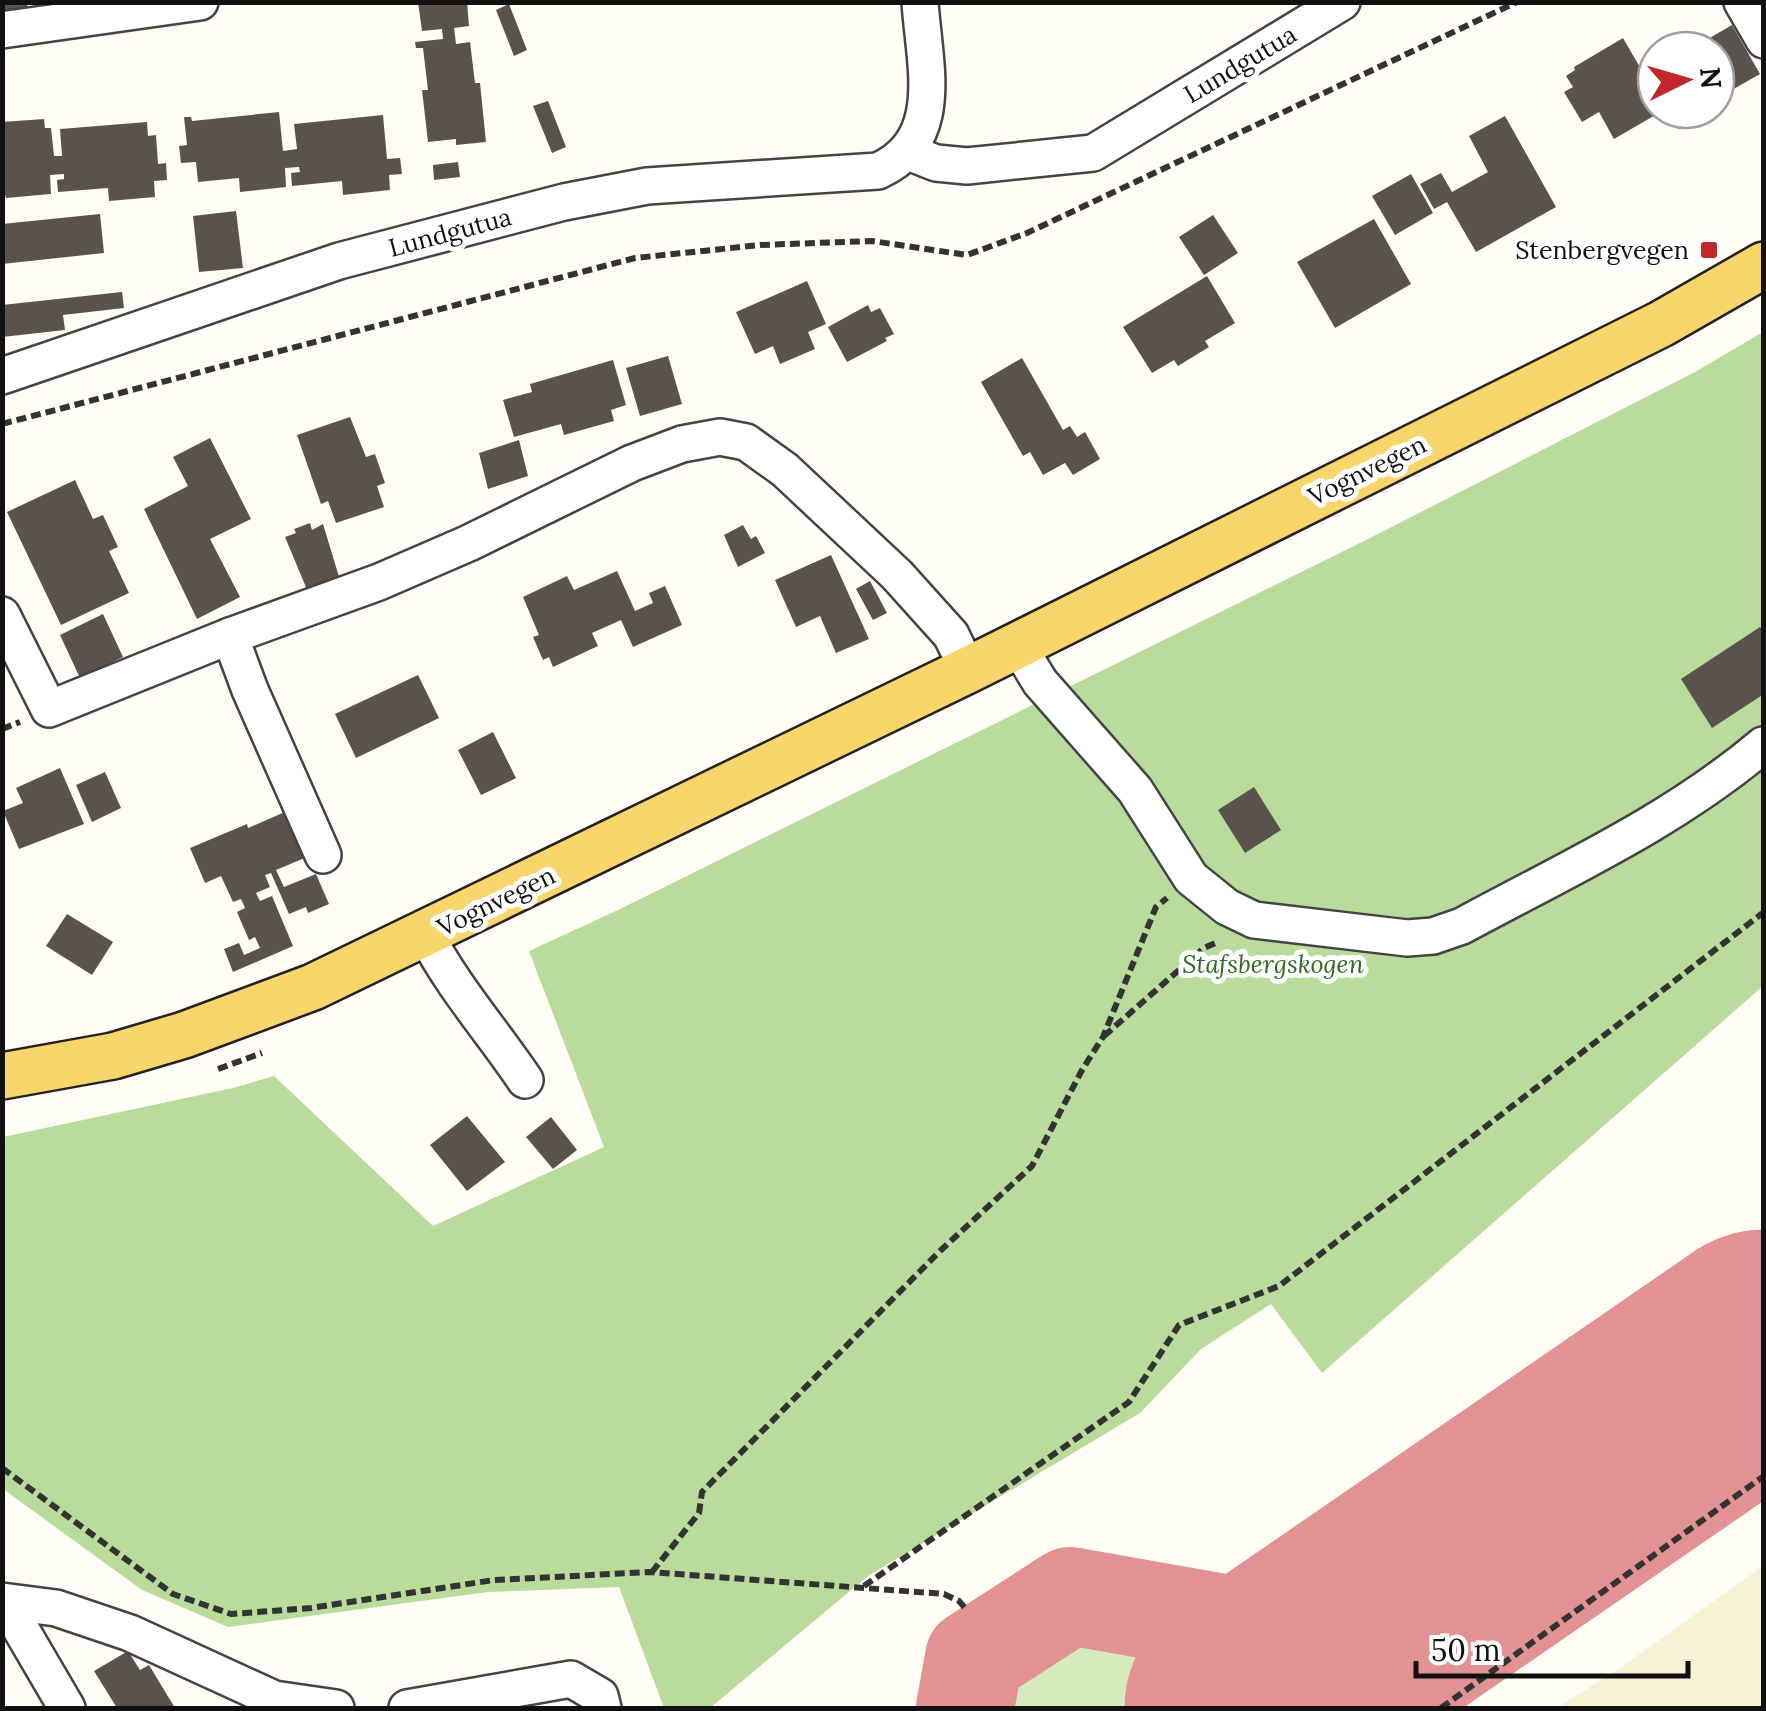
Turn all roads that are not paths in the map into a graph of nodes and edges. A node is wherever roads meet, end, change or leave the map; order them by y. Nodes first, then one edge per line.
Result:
1 (200, 2) edge
2 (920, 2) edge
3 (1342, 2) edge
4 (1742, 2) edge
5 (2, 30) edge
6 (1764, 40) edge
7 (908, 152) junction
8 (1764, 264) edge
9 (2, 376) edge
10 (2, 615) edge
11 (230, 636) junction
12 (1016, 644) junction
13 (968, 670) junction
14 (1763, 745) edge
15 (323, 855) dead end
16 (426, 935) junction
17 (2, 1076) edge
18 (524, 1080) dead end
19 (4, 1602) edge
20 (67, 1708) edge
21 (336, 1708) edge
22 (407, 1708) edge
23 (603, 1708) edge

1 - 5 street
2 - 7 street
3 - 7 street, Lundgutua
4 - 6 street
7 - 9 street, Lundgutua
8 - 12 main road, Vognvegen
10 - 11 street
11 - 13 street
11 - 15 street
12 - 13 main road, Vognvegen
12 - 14 street
13 - 16 main road, Vognvegen
16 - 17 main road, Vognvegen
16 - 18 street
19 - 20 street
19 - 21 street
22 - 23 street

